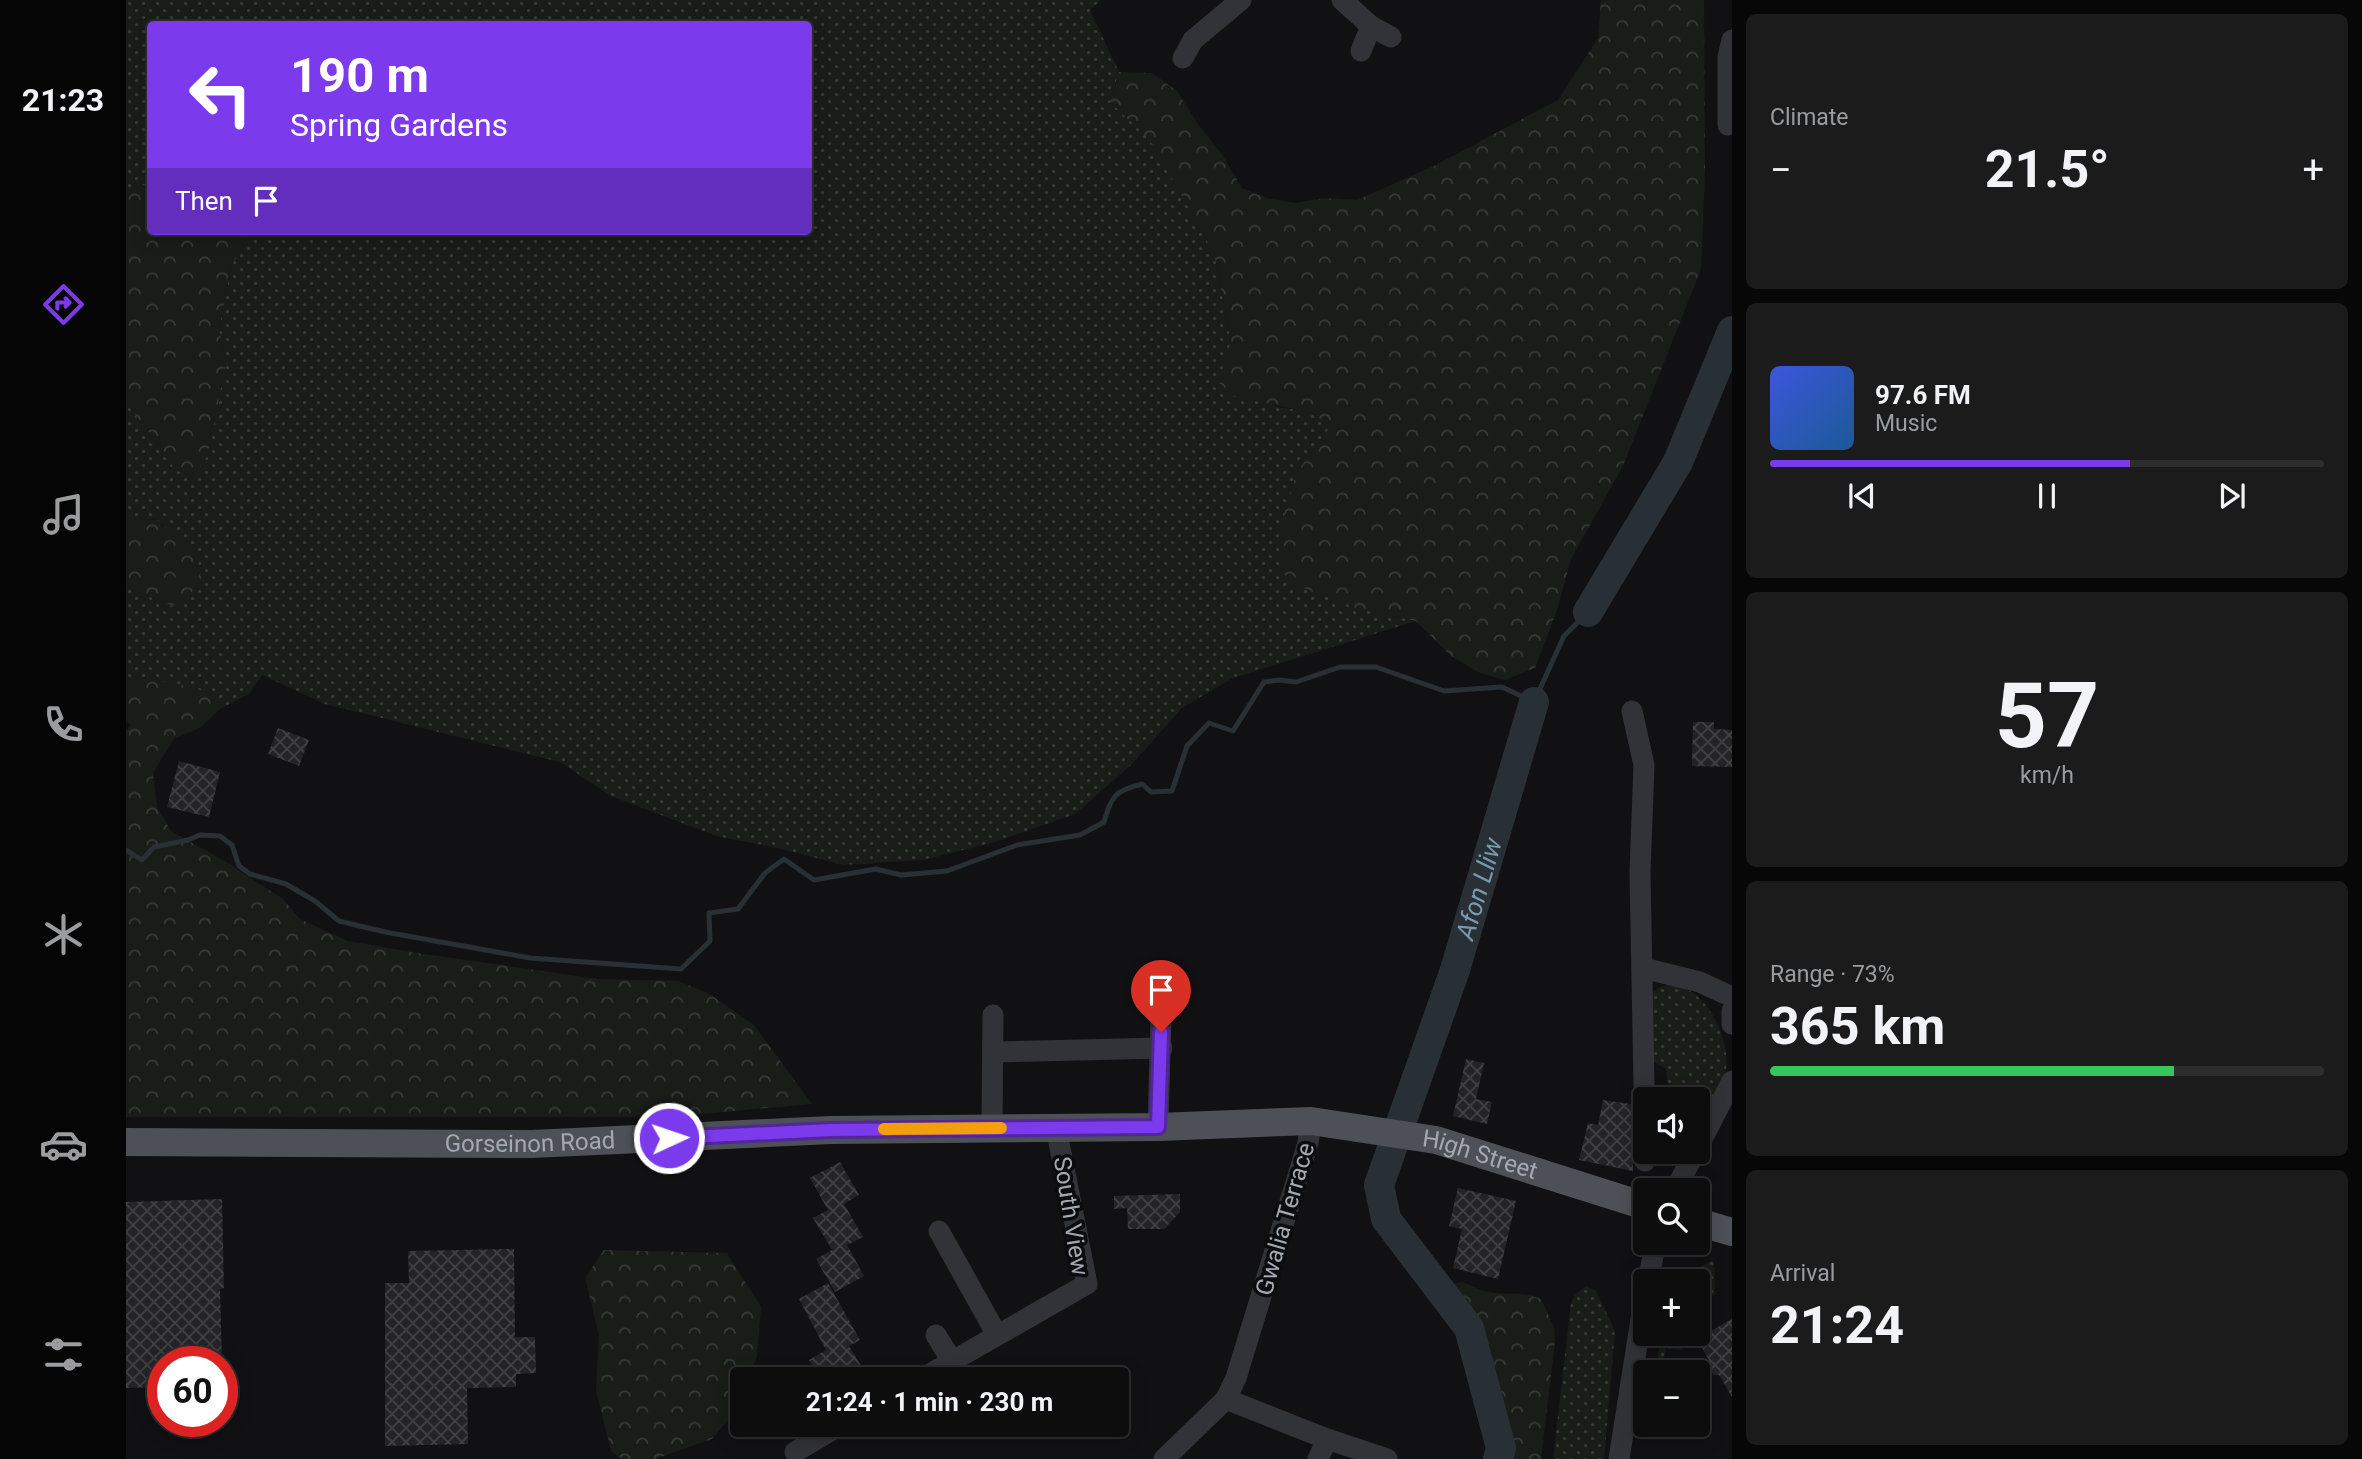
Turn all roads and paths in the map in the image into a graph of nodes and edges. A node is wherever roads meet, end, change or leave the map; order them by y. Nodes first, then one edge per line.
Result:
1 (1241, 0) edge
2 (1342, 0) edge
3 (1371, 26) junction
4 (1391, 37) dead end
5 (1732, 40) edge
6 (1186, 43) dead end
7 (1361, 51) dead end
8 (1728, 125) dead end
9 (1632, 711) dead end
10 (1643, 968) junction
11 (1732, 998) edge
12 (1732, 1010) edge
13 (993, 1016) dead end
14 (1161, 1017) dead end
15 (1732, 1024) edge
16 (1162, 1048) junction
17 (993, 1052) junction
18 (1732, 1081) edge
19 (1644, 1087) edge
20 (1311, 1121) junction
21 (1710, 1124) edge
22 (1158, 1127) junction
23 (992, 1128) junction
24 (1056, 1128) junction
25 (126, 1142) edge
26 (1633, 1202) edge
27 (1710, 1226) edge
28 (941, 1232) dead end
29 (1732, 1232) edge
30 (936, 1335) dead end
31 (997, 1335) junction
32 (1637, 1346) edge
33 (952, 1361) junction
34 (942, 1367) edge
35 (1226, 1399) junction
36 (811, 1437) edge
37 (804, 1440) dead end
38 (1322, 1449) edge
39 (1164, 1459) edge
40 (1387, 1459) edge
41 (1619, 1459) edge

1 - 6 street
2 - 3 street
3 - 4 street
3 - 7 street
5 - 8 street
9 - 10 street
10 - 11 street
10 - 19 street
12 - 15 street
13 - 17 street
14 - 16 street
16 - 17 street
16 - 22 street
17 - 23 street
18 - 21 street
20 - 22 main road, Gorseinon Road
20 - 26 main road, High Street
20 - 35 street, Gwalia Terrace
22 - 24 main road, Gorseinon Road
23 - 24 main road, Gorseinon Road
23 - 25 main road, Gorseinon Road
24 - 31 street, South View
27 - 29 main road
28 - 31 street
30 - 33 street
31 - 33 street, South View
32 - 41 street
33 - 34 street, South View
35 - 38 street
35 - 39 street
36 - 37 street
38 - 40 street

